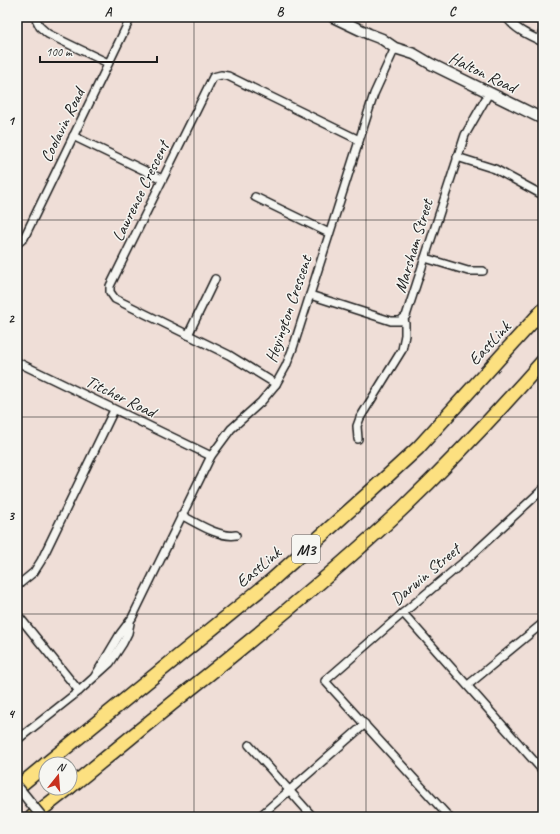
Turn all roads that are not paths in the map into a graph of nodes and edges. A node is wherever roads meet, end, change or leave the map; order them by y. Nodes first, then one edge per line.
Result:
1 (36, 17) edge
2 (131, 17) edge
3 (333, 17) edge
4 (506, 17) edge
5 (543, 32) edge
6 (541, 41) edge
7 (394, 51) junction
8 (108, 63) junction
9 (489, 93) junction
10 (543, 119) edge
11 (74, 136) junction
12 (359, 140) junction
13 (457, 157) junction
14 (162, 179) junction
15 (539, 194) dead end
16 (255, 197) dead end
17 (329, 233) junction
18 (17, 244) edge
19 (425, 258) junction
20 (483, 271) dead end
21 (215, 279) dead end
22 (310, 295) junction
23 (543, 310) edge
24 (404, 319) junction
25 (188, 335) junction
26 (543, 361) edge
27 (17, 362) edge
28 (276, 384) junction
29 (114, 410) junction
30 (358, 439) dead end
31 (211, 456) junction
32 (542, 492) edge
33 (181, 515) junction
34 (236, 535) dead end
35 (17, 586) edge
36 (403, 613) junction
37 (17, 614) edge
38 (543, 623) edge
39 (468, 685) junction
40 (79, 691) junction
41 (365, 724) junction
42 (19, 740) edge
43 (250, 745) dead end
44 (56, 756) edge
45 (542, 768) edge
46 (38, 770) edge
47 (78, 780) edge
48 (17, 787) edge
49 (290, 790) junction
50 (58, 796) edge
51 (32, 817) edge
52 (42, 817) edge
53 (259, 817) edge
54 (313, 817) edge
55 (449, 817) edge

1 - 8 street
2 - 8 street, Coolavin Road
3 - 7 main road, Halton Road
4 - 6 street
5 - 6 street
7 - 9 main road, Halton Road
7 - 12 street, Heyington Crescent
8 - 11 street, Coolavin Road
9 - 10 main road, Halton Road
9 - 13 street, Marsham Street
11 - 14 street
11 - 18 street, Coolavin Road
12 - 14 street, Lawrence Crescent
12 - 17 street, Heyington Crescent
13 - 15 street
13 - 19 street, Marsham Street
14 - 25 street, Lawrence Crescent
16 - 17 street
17 - 22 street, Heyington Crescent
19 - 20 street
19 - 24 street, Marsham Street
21 - 25 street
22 - 24 street, Marsham Street
22 - 28 street, Heyington Crescent
23 - 44 highway, EastLink / M3
24 - 30 street
25 - 28 street, Lawrence Crescent
26 - 47 highway, M3
27 - 29 street, Titcher Road
28 - 31 street, Heyington Crescent
29 - 31 street, Titcher Road
29 - 35 street
31 - 33 street, Heyington Crescent
32 - 36 street, Darwin Street
33 - 34 street
33 - 40 street, Heyington Crescent
36 - 39 street
36 - 41 street, Darwin Street
37 - 40 street
38 - 39 street
39 - 45 street
40 - 42 street, Heyington Crescent
41 - 49 street
41 - 55 street
43 - 49 street
46 - 48 highway, EastLink / M3
48 - 52 street, bridge
49 - 53 street
49 - 54 street
50 - 51 highway, M3

